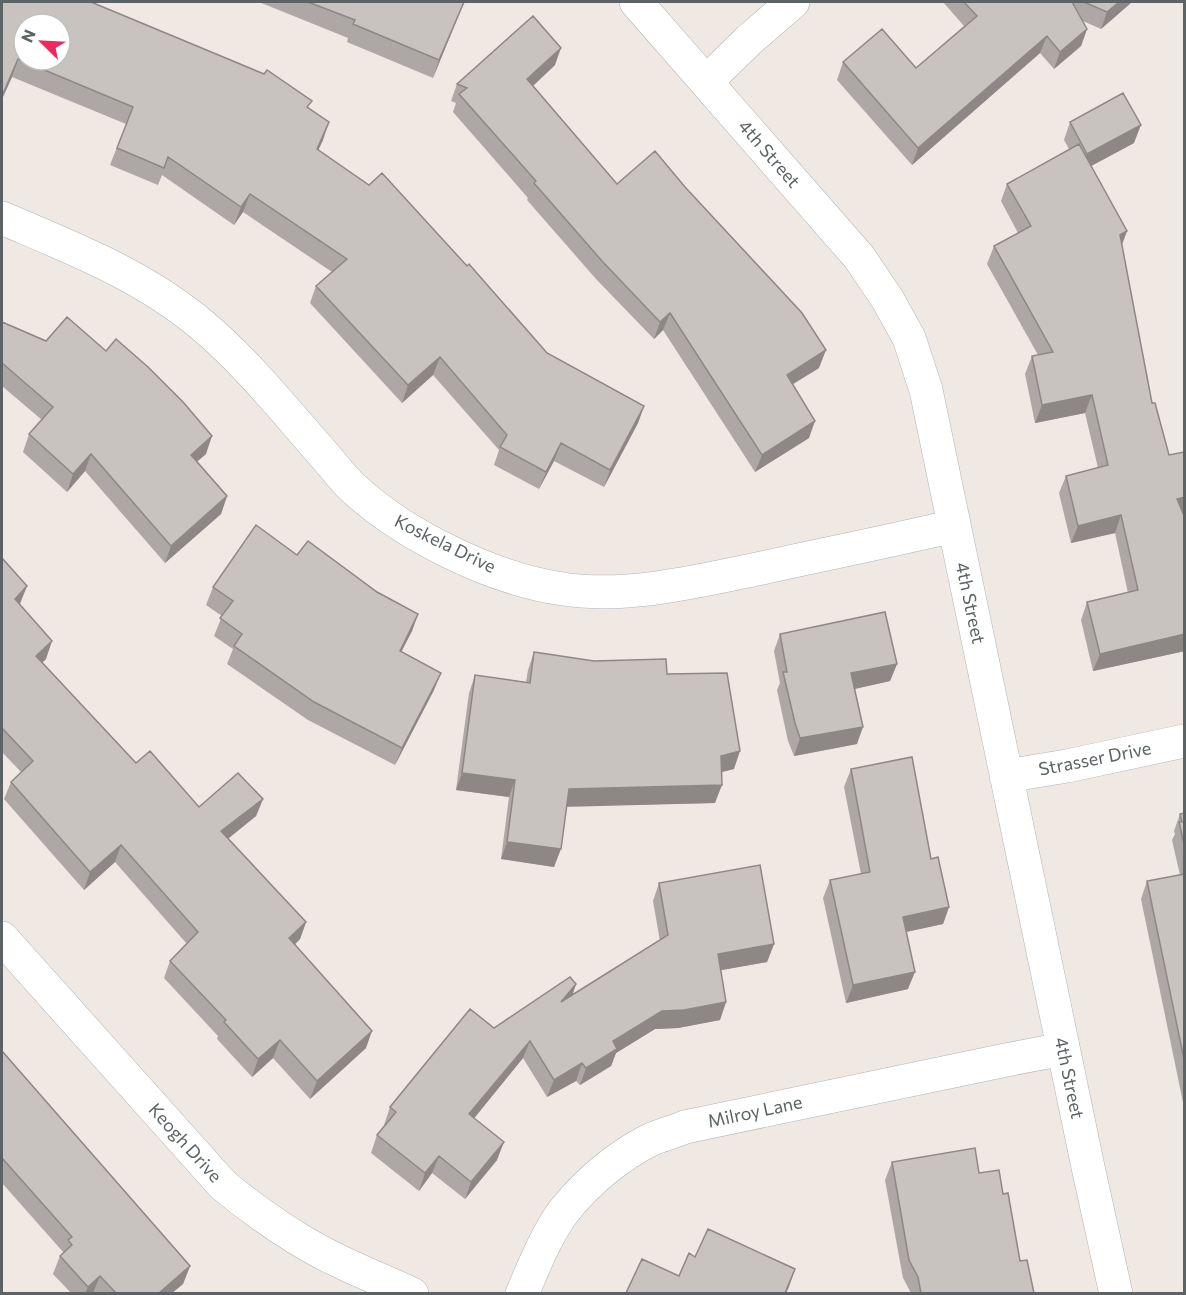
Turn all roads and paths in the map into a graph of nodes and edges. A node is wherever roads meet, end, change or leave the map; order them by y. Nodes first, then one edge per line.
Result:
1 (636, 2) edge
2 (793, 2) edge
3 (706, 82) junction
4 (2, 218) edge
5 (954, 526) junction
6 (1185, 741) edge
7 (1006, 776) junction
8 (2, 938) edge
9 (1063, 1049) junction
10 (412, 1293) edge
11 (522, 1293) edge
12 (1116, 1293) edge

1 - 3 street, 4th Street
2 - 3 street
3 - 5 street, 4th Street
4 - 5 street, Koskela Drive
5 - 7 street, 4th Street
6 - 7 street, Strasser Drive
7 - 9 street, 4th Street
8 - 10 street, Keogh Drive
9 - 11 street, Milroy Lane
9 - 12 street, 4th Street

